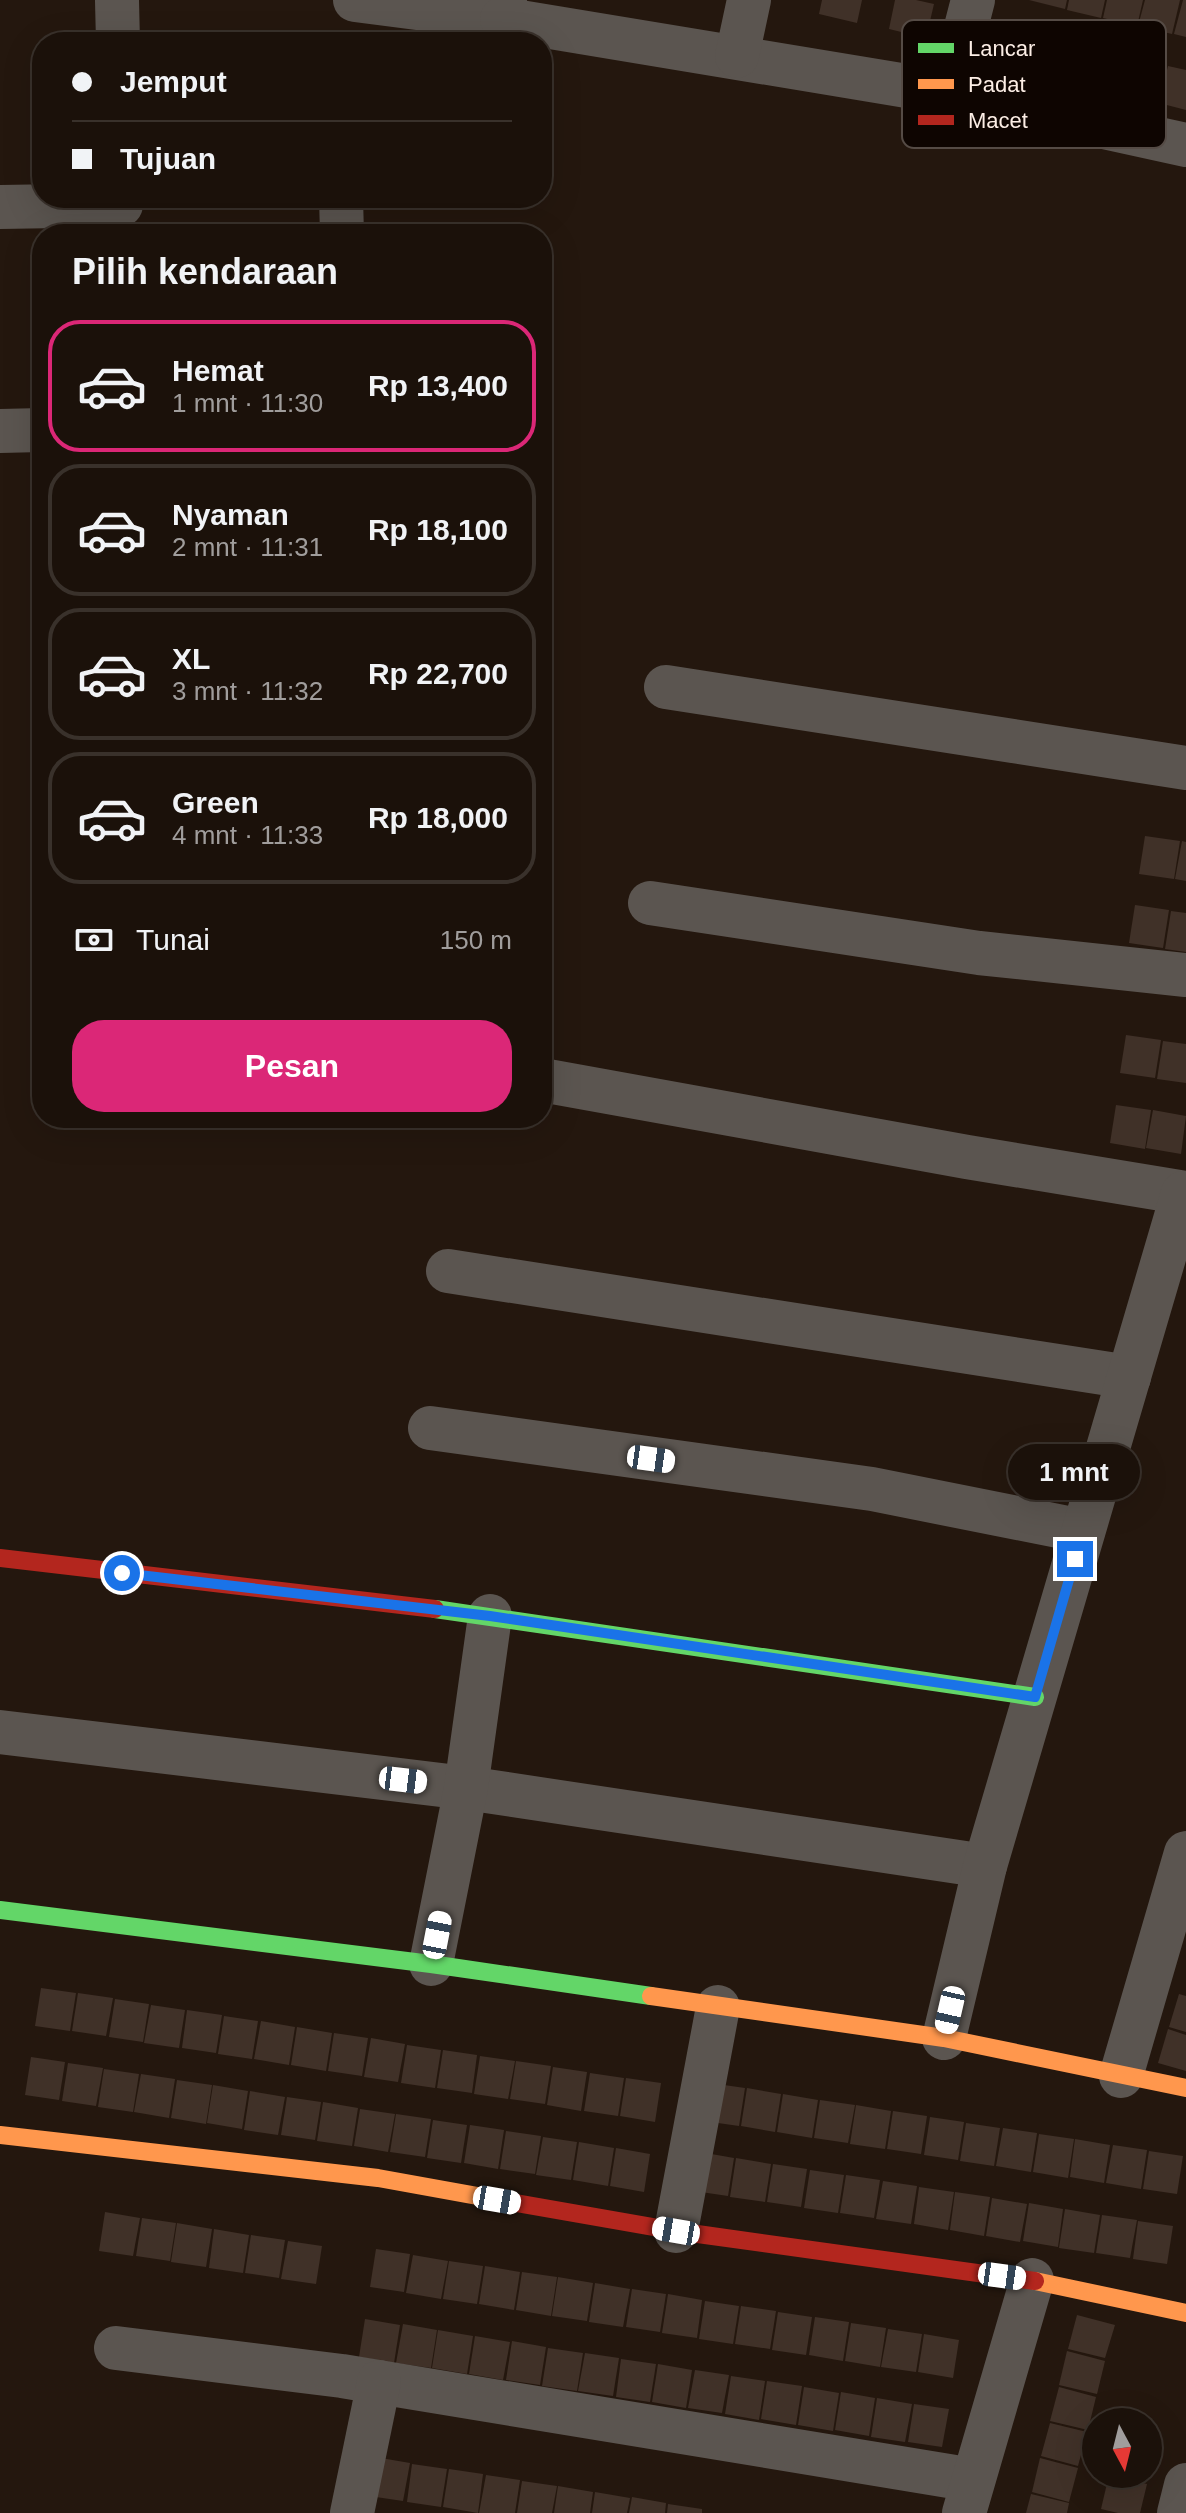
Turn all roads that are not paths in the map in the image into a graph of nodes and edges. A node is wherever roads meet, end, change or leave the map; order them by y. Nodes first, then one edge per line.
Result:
1 (355, 0) edge
2 (749, 0) edge
3 (973, 0) edge
4 (504, 10) edge
5 (968, 20) edge
6 (737, 56) junction
7 (902, 85) edge
8 (1166, 141) edge
9 (1186, 145) edge
10 (0, 207) edge
11 (122, 212) edge
12 (32, 430) edge
13 (0, 431) edge
14 (666, 687) dead end
15 (1186, 768) edge
16 (650, 903) dead end
17 (1186, 975) edge
18 (552, 1082) edge
19 (1184, 1193) edge
20 (448, 1271) dead end
21 (1129, 1377) junction
22 (430, 1428) dead end
23 (1083, 1531) junction
24 (0, 1558) edge
25 (490, 1616) junction
26 (1035, 1697) junction
27 (0, 1732) edge
28 (466, 1788) junction
29 (1186, 1853) edge
30 (985, 1866) junction
31 (0, 1910) edge
32 (431, 1964) junction
33 (718, 2007) junction
34 (944, 2038) junction
35 (1121, 2076) junction
36 (1186, 2088) edge
37 (0, 2135) edge
38 (676, 2231) junction
39 (1032, 2280) junction
40 (1186, 2313) edge
41 (116, 2348) dead end
42 (379, 2382) junction
43 (1186, 2485) edge
44 (969, 2497) edge
45 (352, 2513) edge
46 (1179, 2513) edge

1 - 4 street
2 - 6 street
3 - 5 street
4 - 6 street
6 - 7 street
8 - 9 street
10 - 11 street
12 - 13 street
14 - 15 street
16 - 17 street
18 - 19 street
19 - 21 street
20 - 21 street
21 - 23 street
22 - 23 street
23 - 26 street
24 - 25 street
25 - 26 street
25 - 28 street
26 - 30 street
27 - 28 street
28 - 30 street
28 - 32 street
29 - 35 street
30 - 34 street
31 - 32 street
32 - 33 street
33 - 34 street
33 - 38 street
34 - 35 street
35 - 36 street
37 - 38 street
38 - 39 street
39 - 40 street
39 - 44 street
41 - 42 street
42 - 44 street
42 - 45 street
43 - 46 street

